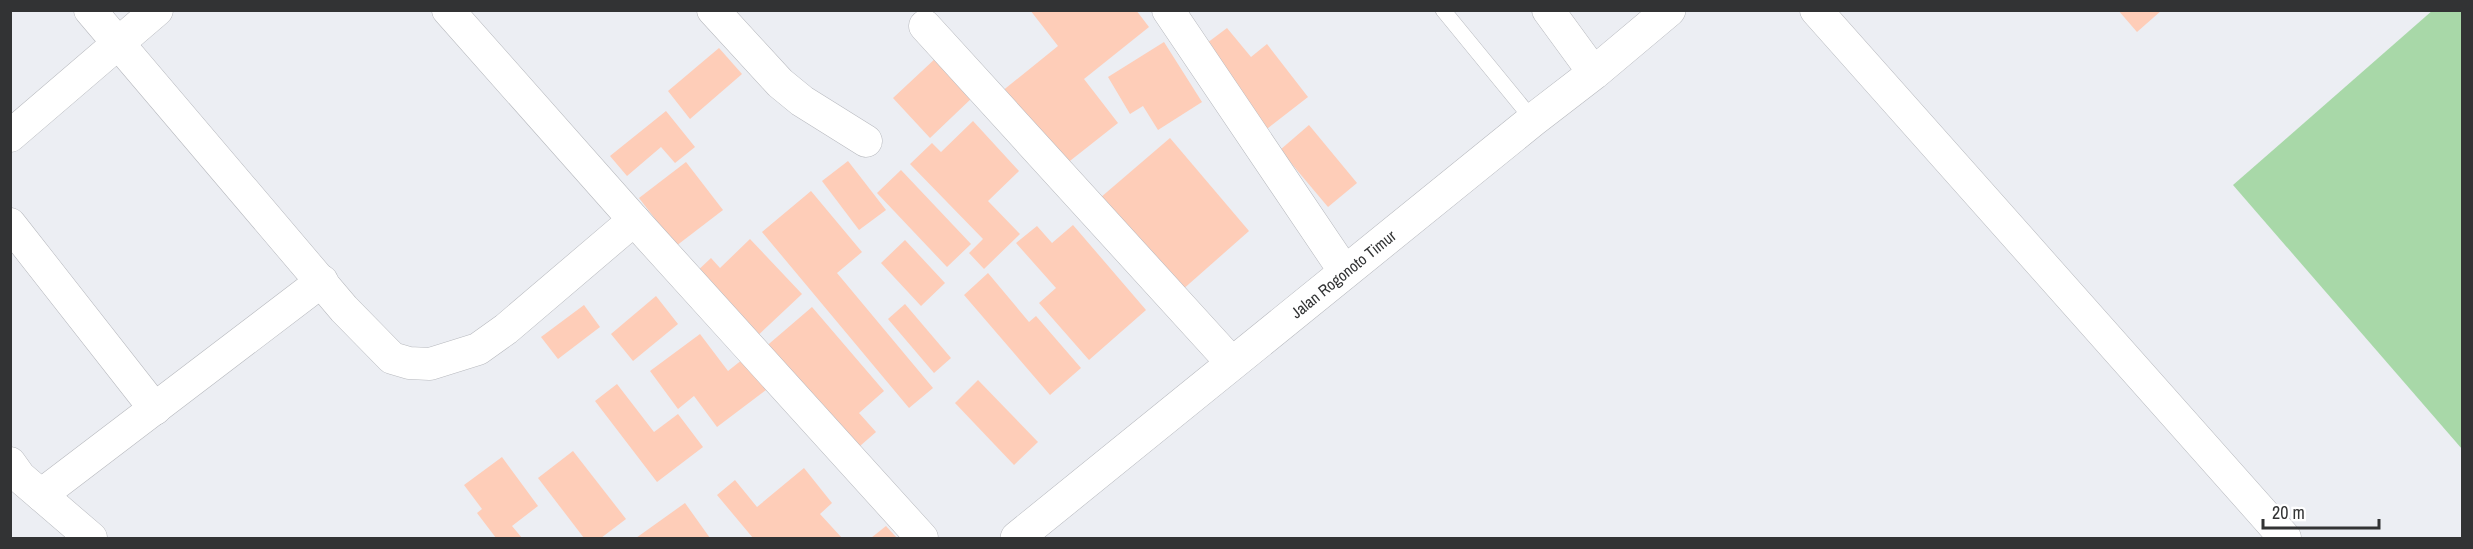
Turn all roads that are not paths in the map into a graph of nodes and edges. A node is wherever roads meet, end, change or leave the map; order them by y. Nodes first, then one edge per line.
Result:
1 (90, 10) edge
2 (157, 10) edge
3 (448, 10) edge
4 (713, 10) edge
5 (1168, 10) edge
6 (1443, 10) edge
7 (1548, 10) edge
8 (1669, 10) edge
9 (1816, 10) edge
10 (925, 26) dead end
11 (119, 44) junction
12 (1594, 73) junction
13 (1533, 120) junction
14 (10, 136) edge
15 (866, 141) dead end
16 (634, 220) junction
17 (10, 224) edge
18 (1345, 272) junction
19 (322, 281) junction
20 (1233, 363) junction
21 (155, 408) junction
22 (20, 480) edge
23 (91, 538) edge
24 (922, 538) edge
25 (1017, 538) edge
26 (2285, 538) edge

1 - 11 street
2 - 11 street
3 - 16 street
4 - 15 street
5 - 18 street
6 - 13 lane
7 - 12 street
8 - 12 main road, Jalan Rogonoto Timur
9 - 26 street
10 - 20 street
11 - 14 street
11 - 19 street
12 - 13 main road, Jalan Rogonoto Timur
13 - 18 main road, Jalan Rogonoto Timur
16 - 19 street
16 - 24 street
17 - 21 street
18 - 20 main road, Jalan Rogonoto Timur
19 - 21 street
20 - 25 main road, Jalan Rogonoto Timur
21 - 22 street
22 - 23 street

